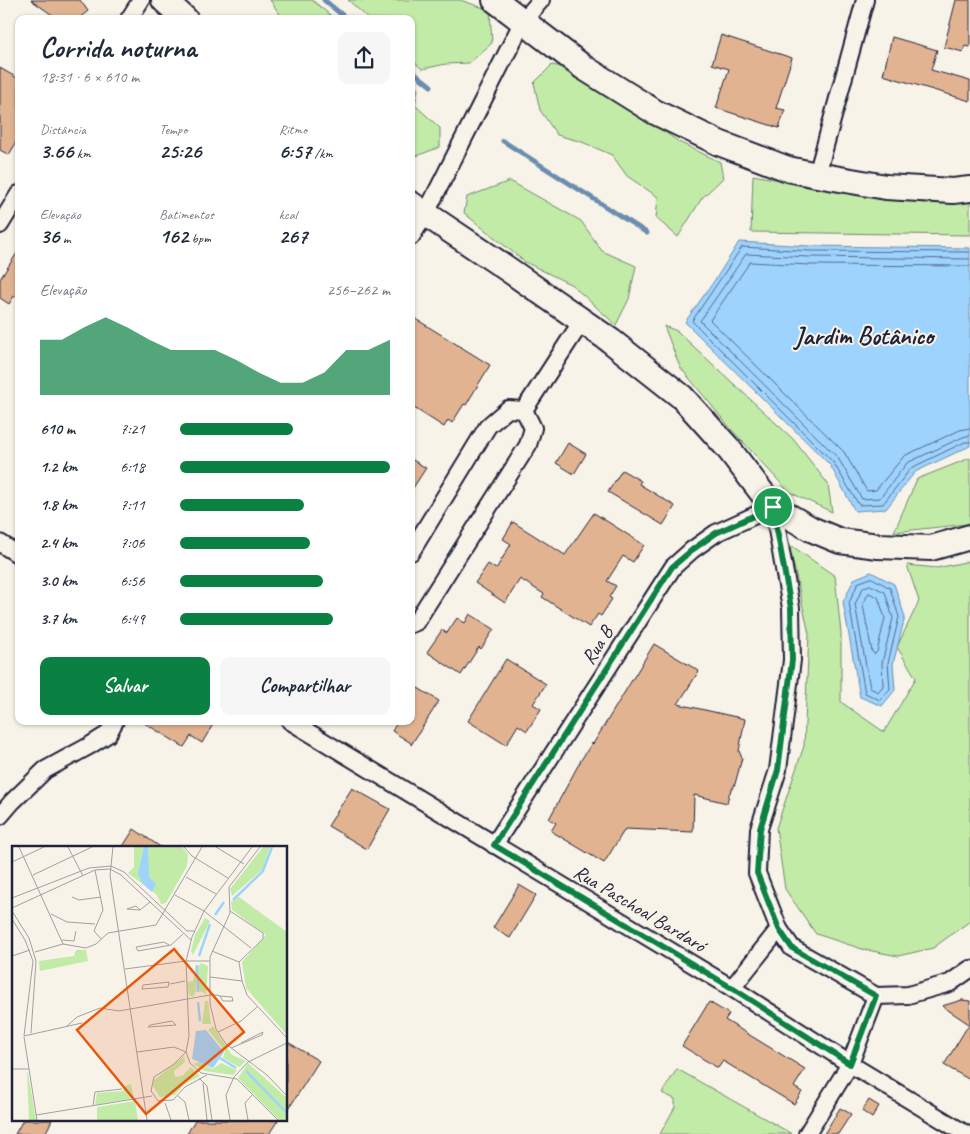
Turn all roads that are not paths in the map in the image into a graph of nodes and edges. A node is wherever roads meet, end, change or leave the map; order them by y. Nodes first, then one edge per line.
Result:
1 (140, 0) edge
2 (164, 0) edge
3 (495, 0) edge
4 (541, 0) edge
5 (865, 0) edge
6 (131, 15) edge
7 (181, 15) edge
8 (523, 21) junction
9 (817, 175) junction
10 (970, 189) edge
11 (15, 201) edge
12 (418, 209) edge
13 (0, 225) edge
14 (582, 321) junction
15 (524, 410) junction
16 (773, 507) junction
17 (970, 537) edge
18 (0, 543) edge
19 (415, 545) edge
20 (15, 552) edge
21 (415, 622) edge
22 (114, 725) edge
23 (297, 725) edge
24 (0, 816) edge
25 (494, 845) junction
26 (779, 929) junction
27 (970, 968) edge
28 (732, 988) junction
29 (876, 996) junction
30 (850, 1064) junction
31 (807, 1134) edge
32 (966, 1134) edge

1 - 6 street
2 - 7 main road
3 - 8 main road
4 - 8 street
5 - 9 street
8 - 9 main road
8 - 12 street
9 - 10 main road
11 - 13 street
12 - 14 main road
14 - 15 street
14 - 16 main road
15 - 19 street
15 - 21 street
16 - 17 main road
16 - 25 street, Rua B
16 - 26 street
18 - 20 street
22 - 24 street
23 - 25 street, Rua Paschoal Bardaró
25 - 28 street, Rua Paschoal Bardaró
26 - 28 street
26 - 29 street
27 - 29 street
28 - 30 street, Rua Paschoal Bardaró
29 - 30 street
30 - 31 street
30 - 32 street, Rua Paschoal Bardaró

